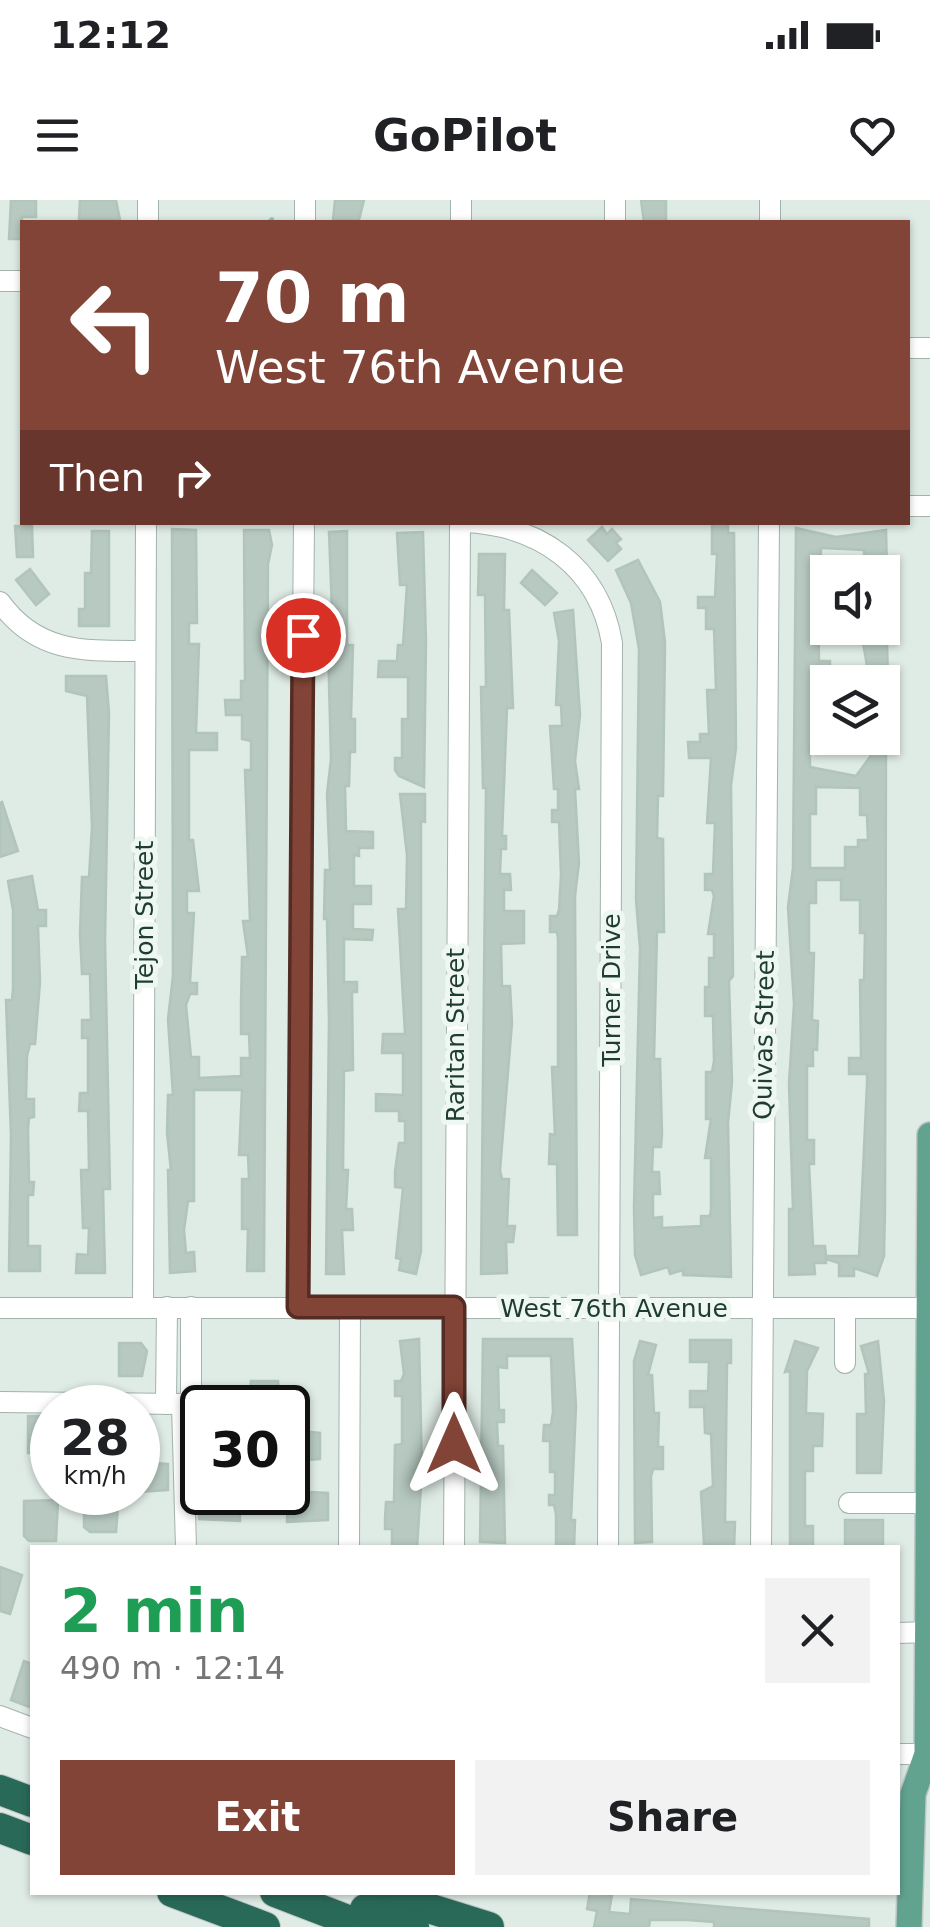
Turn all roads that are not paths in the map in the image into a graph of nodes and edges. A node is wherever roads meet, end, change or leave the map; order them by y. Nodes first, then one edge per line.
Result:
1 (146, 525) edge
2 (304, 525) edge
3 (462, 525) edge
4 (486, 525) edge
5 (769, 525) edge
6 (1, 605) edge
7 (144, 651) junction
8 (930, 1135) edge
9 (143, 1307) junction
10 (167, 1307) junction
11 (191, 1307) junction
12 (298, 1307) junction
13 (350, 1307) junction
14 (454, 1307) junction
15 (0, 1308) edge
16 (609, 1308) junction
17 (762, 1308) junction
18 (845, 1308) junction
19 (929, 1308) edge
20 (929, 1353) edge
21 (844, 1363) dead end
22 (0, 1402) edge
23 (929, 1402) edge
24 (174, 1404) junction
25 (929, 1455) edge
26 (849, 1503) dead end
27 (929, 1533) edge
28 (186, 1545) edge
29 (350, 1545) edge
30 (454, 1545) edge
31 (608, 1545) edge
32 (761, 1545) edge
33 (929, 1598) edge
34 (900, 1632) edge
35 (929, 1632) edge
36 (0, 1716) edge
37 (928, 1718) edge
38 (30, 1727) edge
39 (900, 1754) edge
40 (929, 1757) edge
41 (0, 1768) edge
42 (30, 1779) edge
43 (0, 1790) edge
44 (30, 1801) edge
45 (0, 1828) edge
46 (30, 1839) edge
47 (904, 1889) edge
48 (162, 1895) edge
49 (180, 1895) edge
50 (283, 1895) edge
51 (332, 1895) edge
52 (387, 1895) edge
53 (930, 1908) edge
54 (233, 1927) edge
55 (264, 1927) edge
56 (366, 1927) edge
57 (414, 1927) edge
58 (489, 1927) edge
59 (909, 1927) edge

1 - 7 street, Tejon Street
2 - 12 street
3 - 14 street, Raritan Street
4 - 16 street, Turner Drive
5 - 17 street, Quivas Street
6 - 7 street
7 - 9 street, Tejon Street
8 - 19 main road
9 - 10 street, West 76th Avenue
9 - 15 street, West 76th Avenue
10 - 11 street, West 76th Avenue
10 - 24 street
11 - 12 street, West 76th Avenue
11 - 24 street
12 - 13 street, West 76th Avenue
13 - 14 street, West 76th Avenue
13 - 29 street
14 - 16 street, West 76th Avenue
14 - 30 street, Raritan Street
16 - 17 street, West 76th Avenue
16 - 31 street, Turner Drive
17 - 18 street, West 76th Avenue
17 - 32 street, Quivas Street
18 - 19 street, West 76th Avenue
18 - 21 street
19 - 20 main road
20 - 23 main road
22 - 24 street
23 - 25 main road
24 - 28 street
25 - 27 main road
26 - 27 street
27 - 33 main road
33 - 35 main road
34 - 35 street
35 - 37 main road
36 - 38 street
37 - 40 main road
39 - 40 street
40 - 47 main road
41 - 42 highway
43 - 44 highway
45 - 46 highway
47 - 53 main road
47 - 59 main road
48 - 54 highway
49 - 55 highway
50 - 56 highway
51 - 57 highway
52 - 58 highway

